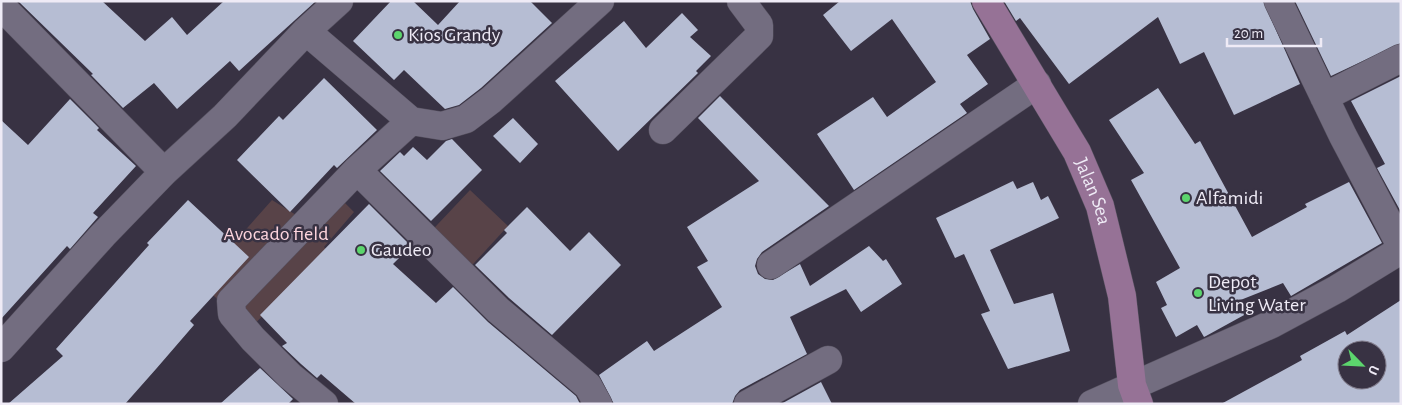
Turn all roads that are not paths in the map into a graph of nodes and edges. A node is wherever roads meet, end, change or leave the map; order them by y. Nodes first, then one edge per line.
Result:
1 (339, 1) edge
2 (600, 1) edge
3 (741, 1) edge
4 (986, 1) edge
5 (1278, 1) edge
6 (4, 6) edge
7 (306, 31) junction
8 (1401, 58) edge
9 (1037, 84) junction
10 (1324, 97) junction
11 (411, 121) junction
12 (663, 130) dead end
13 (357, 170) junction
14 (164, 172) junction
15 (1401, 246) edge
16 (1401, 250) edge
17 (771, 265) dead end
18 (1, 348) edge
19 (828, 360) dead end
20 (1136, 394) edge
21 (324, 404) edge
22 (598, 404) edge
23 (748, 404) edge
24 (1092, 404) edge

1 - 7 street
2 - 11 street
3 - 12 street
4 - 9 main road, Jalan Sea
5 - 10 street
6 - 14 street
7 - 11 street
7 - 14 street
8 - 10 street
9 - 17 street
9 - 20 main road, Jalan Sea
10 - 15 street
11 - 13 street
13 - 21 street
13 - 22 street
14 - 18 street
16 - 20 street
19 - 23 street
20 - 24 street

